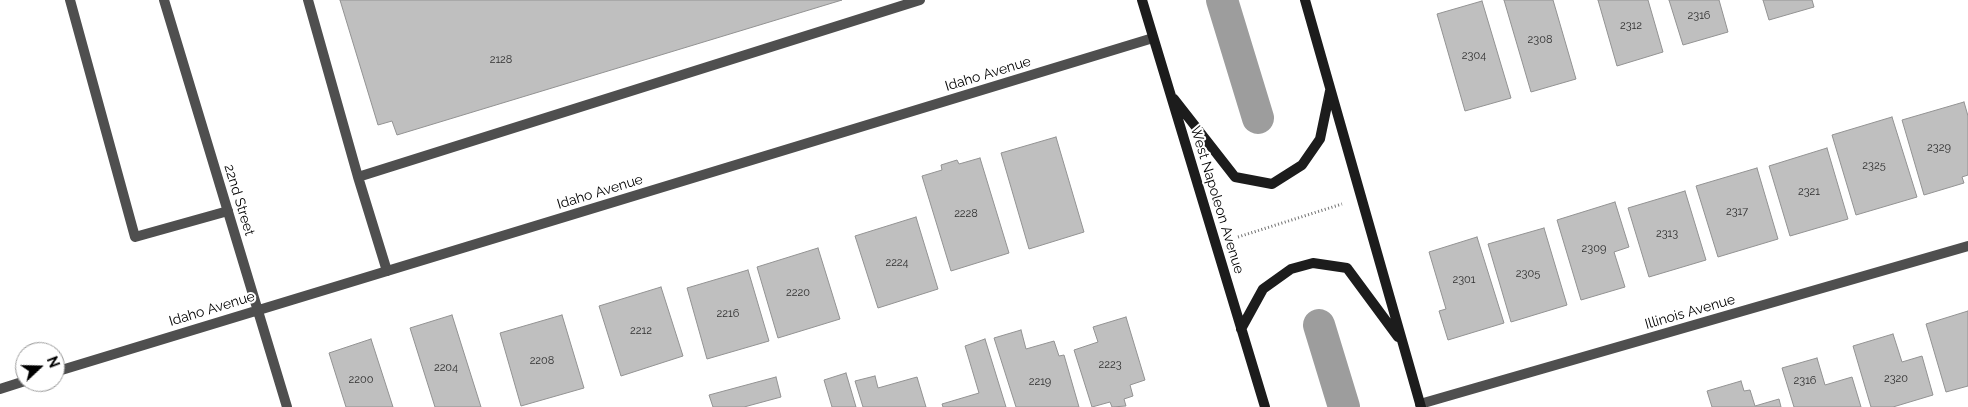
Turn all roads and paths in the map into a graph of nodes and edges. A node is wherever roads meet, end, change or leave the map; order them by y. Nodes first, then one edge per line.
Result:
1 (70, 0) edge
2 (164, 0) edge
3 (308, 0) edge
4 (920, 0) edge
5 (1142, 0) edge
6 (1305, 0) edge
7 (1154, 38) junction
8 (1330, 88) junction
9 (1170, 94) junction
10 (358, 177) junction
11 (1343, 204) dead end
12 (228, 211) junction
13 (1238, 237) dead end
14 (1968, 246) edge
15 (386, 271) junction
16 (257, 310) junction
17 (1241, 329) junction
18 (1403, 344) junction
19 (65, 369) edge
20 (15, 384) edge
21 (0, 389) edge
22 (1420, 405) edge
23 (287, 407) edge
24 (1265, 407) edge

1 - 12 street
2 - 12 street, 22nd Street
3 - 10 street
4 - 10 street
5 - 7 main road, West Napoleon Avenue
6 - 8 main road
7 - 9 main road, West Napoleon Avenue
7 - 15 street, Idaho Avenue
8 - 9 main road
8 - 18 main road
9 - 17 main road, West Napoleon Avenue
10 - 15 street
11 - 13 path
12 - 16 street, 22nd Street
14 - 22 street, Illinois Avenue
15 - 16 street, Idaho Avenue
16 - 19 street, Idaho Avenue
16 - 23 street, 22nd Street
17 - 18 main road
17 - 24 main road, West Napoleon Avenue
18 - 22 main road
20 - 21 street

